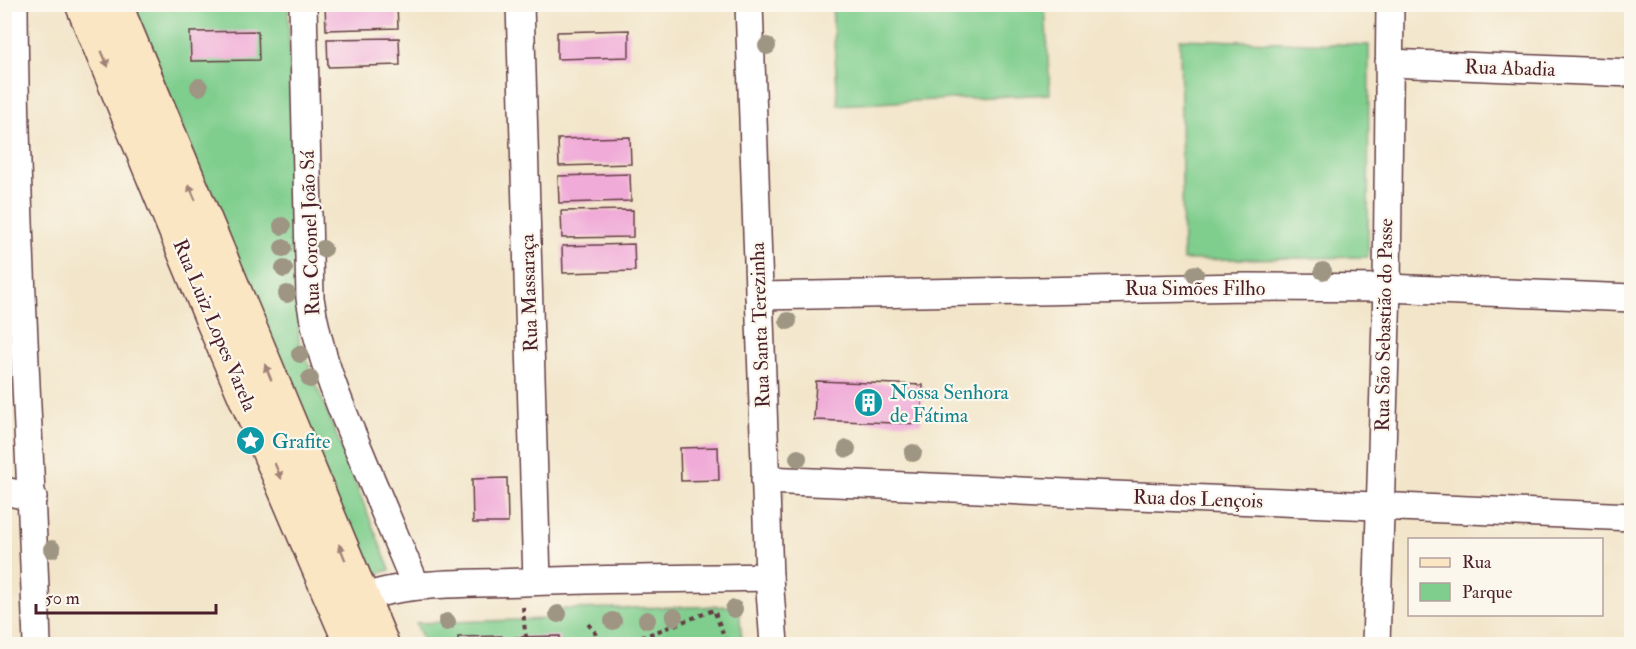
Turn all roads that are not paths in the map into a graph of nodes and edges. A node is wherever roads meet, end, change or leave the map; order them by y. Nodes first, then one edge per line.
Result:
1 (14, 4) edge
2 (82, 4) edge
3 (115, 4) edge
4 (303, 4) edge
5 (520, 4) edge
6 (749, 4) edge
7 (1390, 4) edge
8 (1389, 63) junction
9 (1632, 74) edge
10 (12, 251) edge
11 (1387, 288) junction
12 (759, 296) junction
13 (1632, 298) edge
14 (227, 315) junction
15 (765, 480) junction
16 (4, 491) edge
17 (33, 498) junction
18 (1379, 506) junction
19 (1632, 517) edge
20 (769, 577) junction
21 (537, 581) junction
22 (416, 586) junction
23 (349, 603) junction
24 (37, 645) edge
25 (351, 645) edge
26 (382, 645) edge
27 (774, 645) edge
28 (1376, 645) edge

1 - 10 street
2 -> 14 main road, Rua Luiz Lopes Varela
14 -> 3 main road, Rua Luiz Lopes Varela
4 - 22 street, Rua Coronel João Sá
5 - 21 street, Rua Massaraça
6 - 12 street, Rua Santa Terezinha
7 - 8 street, Rua São Sebastião do Passe
8 - 9 street, Rua Abadia
8 - 11 street, Rua São Sebastião do Passe
10 - 17 street
11 - 12 street, Rua Simões Filho
11 - 13 street, Rua Simões Filho
11 - 18 street, Rua São Sebastião do Passe
12 - 15 street, Rua Santa Terezinha
14 - 23 main road, Rua Luiz Lopes Varela
15 - 18 street, Rua dos Lençois
15 - 20 street, Rua Santa Terezinha
16 - 17 street
17 - 24 street
18 - 19 street, Rua dos Lençois
18 - 28 street, Rua São Sebastião do Passe
20 - 21 street
20 - 27 street, Rua Santa Terezinha
21 - 22 street
22 - 23 street
23 - 25 main road, Rua Luiz Lopes Varela
23 - 26 main road, Rua Luiz Lopes Varela

